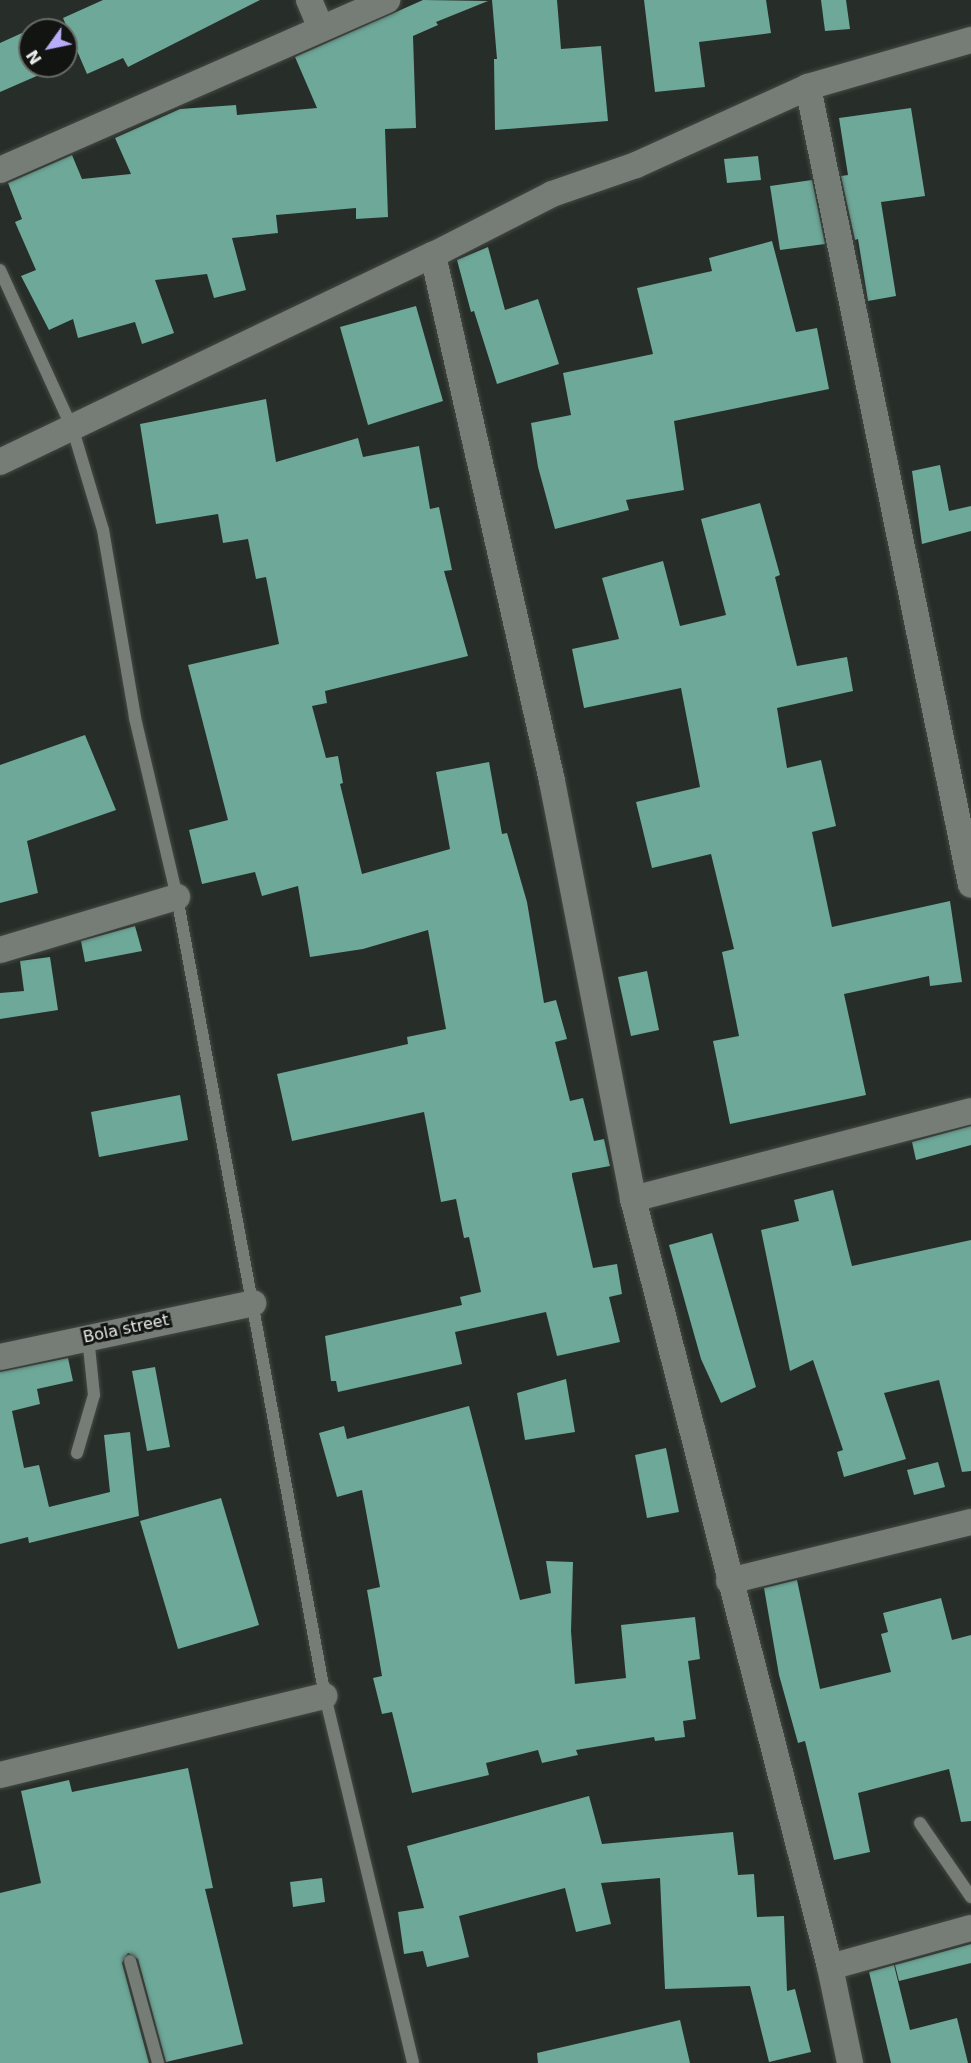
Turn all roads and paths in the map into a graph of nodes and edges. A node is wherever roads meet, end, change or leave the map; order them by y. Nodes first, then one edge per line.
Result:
1 (309, 0) edge
2 (387, 0) edge
3 (321, 28) junction
4 (971, 40) edge
5 (807, 87) junction
6 (0, 170) edge
7 (432, 255) junction
8 (0, 270) edge
9 (73, 430) junction
10 (0, 462) edge
11 (971, 885) edge
12 (177, 897) junction
13 (0, 950) edge
14 (971, 1111) edge
15 (633, 1199) junction
16 (253, 1303) junction
17 (88, 1337) junction
18 (0, 1356) edge
19 (77, 1453) dead end
20 (971, 1522) edge
21 (729, 1581) junction
22 (325, 1696) junction
23 (0, 1775) edge
24 (921, 1823) dead end
25 (971, 1898) edge
26 (971, 1929) edge
27 (130, 1960) dead end
28 (830, 1967) junction
29 (158, 2063) edge
30 (413, 2063) edge
31 (850, 2063) edge

1 - 3 street
2 - 3 street
3 - 6 street
4 - 5 street
5 - 7 street
5 - 11 street
7 - 9 street
7 - 15 street
8 - 9 lane
9 - 10 street
9 - 12 lane
12 - 13 street
12 - 16 lane
14 - 15 street
15 - 21 street
16 - 17 street, Bola street
16 - 22 lane
17 - 18 street, Bola street
17 - 19 lane
20 - 21 street
21 - 28 street
22 - 23 street
22 - 30 lane
24 - 25 lane
26 - 28 street
27 - 29 lane
28 - 31 street

